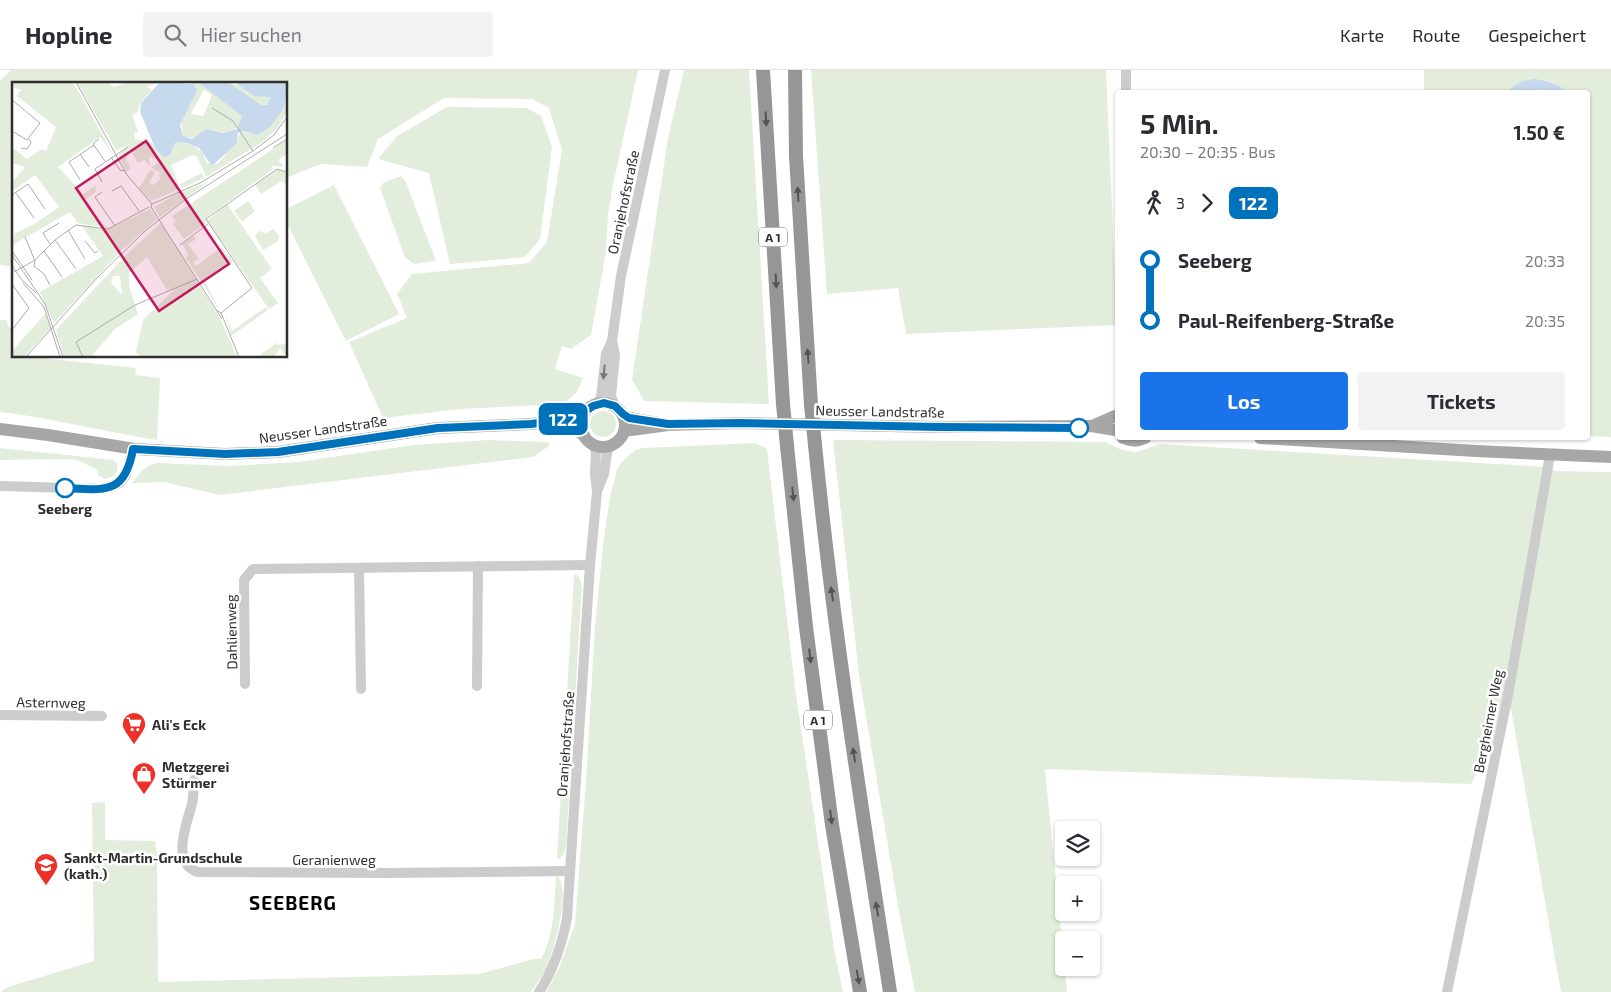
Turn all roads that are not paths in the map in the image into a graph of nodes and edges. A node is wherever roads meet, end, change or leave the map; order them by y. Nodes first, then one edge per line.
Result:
1 (665, 70) edge
2 (763, 70) edge
3 (795, 70) edge
4 (1126, 70) edge
5 (1126, 90) edge
6 (612, 342) junction
7 (598, 403) junction
8 (619, 410) junction
9 (585, 413) junction
10 (1115, 414) edge
11 (531, 424) junction
12 (668, 424) junction
13 (1091, 426) junction
14 (0, 429) edge
15 (624, 431) junction
16 (1115, 433) edge
17 (588, 439) junction
18 (1313, 440) edge
19 (608, 446) junction
20 (133, 449) junction
21 (1550, 454) junction
22 (1611, 457) edge
23 (0, 486) edge
24 (597, 492) junction
25 (590, 565) junction
26 (478, 566) junction
27 (359, 568) junction
28 (245, 684) dead end
29 (477, 686) dead end
30 (361, 688) dead end
31 (0, 715) edge
32 (102, 716) dead end
33 (194, 780) dead end
34 (570, 871) junction
35 (539, 992) edge
36 (860, 992) edge
37 (890, 992) edge
38 (1447, 992) edge

1 - 6 street, Oranjehofstraße
2 -> 36 highway, A 1, bridge
37 -> 3 highway, A 1, bridge
4 - 5 street
6 -> 7 street, Oranjehofstraße
6 - 8 street, Oranjehofstraße
7 - 8 main road
7 - 9 main road
8 - 12 main road, Neusser Landstraße
8 - 15 main road
9 - 11 main road, Neusser Landstraße
9 - 17 main road
10 - 13 main road, Neusser Landstraße
11 - 17 main road, Neusser Landstraße
11 - 20 main road, Neusser Landstraße
12 - 13 main road, Neusser Landstraße
12 - 15 main road, Neusser Landstraße
13 - 16 main road, Neusser Landstraße
14 - 20 main road, Neusser Landstraße
15 - 19 main road
17 - 19 main road
17 - 24 street, Oranjehofstraße
18 - 21 main road
19 - 24 street, Oranjehofstraße
20 - 23 street
21 - 22 main road
21 - 38 street, Bergheimer Weg
24 - 25 street, Oranjehofstraße
25 - 26 street, Dahlienweg
25 - 34 street, Oranjehofstraße
26 - 27 street, Dahlienweg
26 - 29 street
27 - 28 street, Dahlienweg
27 - 30 street
31 - 32 street, Asternweg
33 - 34 street, Geranienweg
34 - 35 street, Oranjehofstraße

